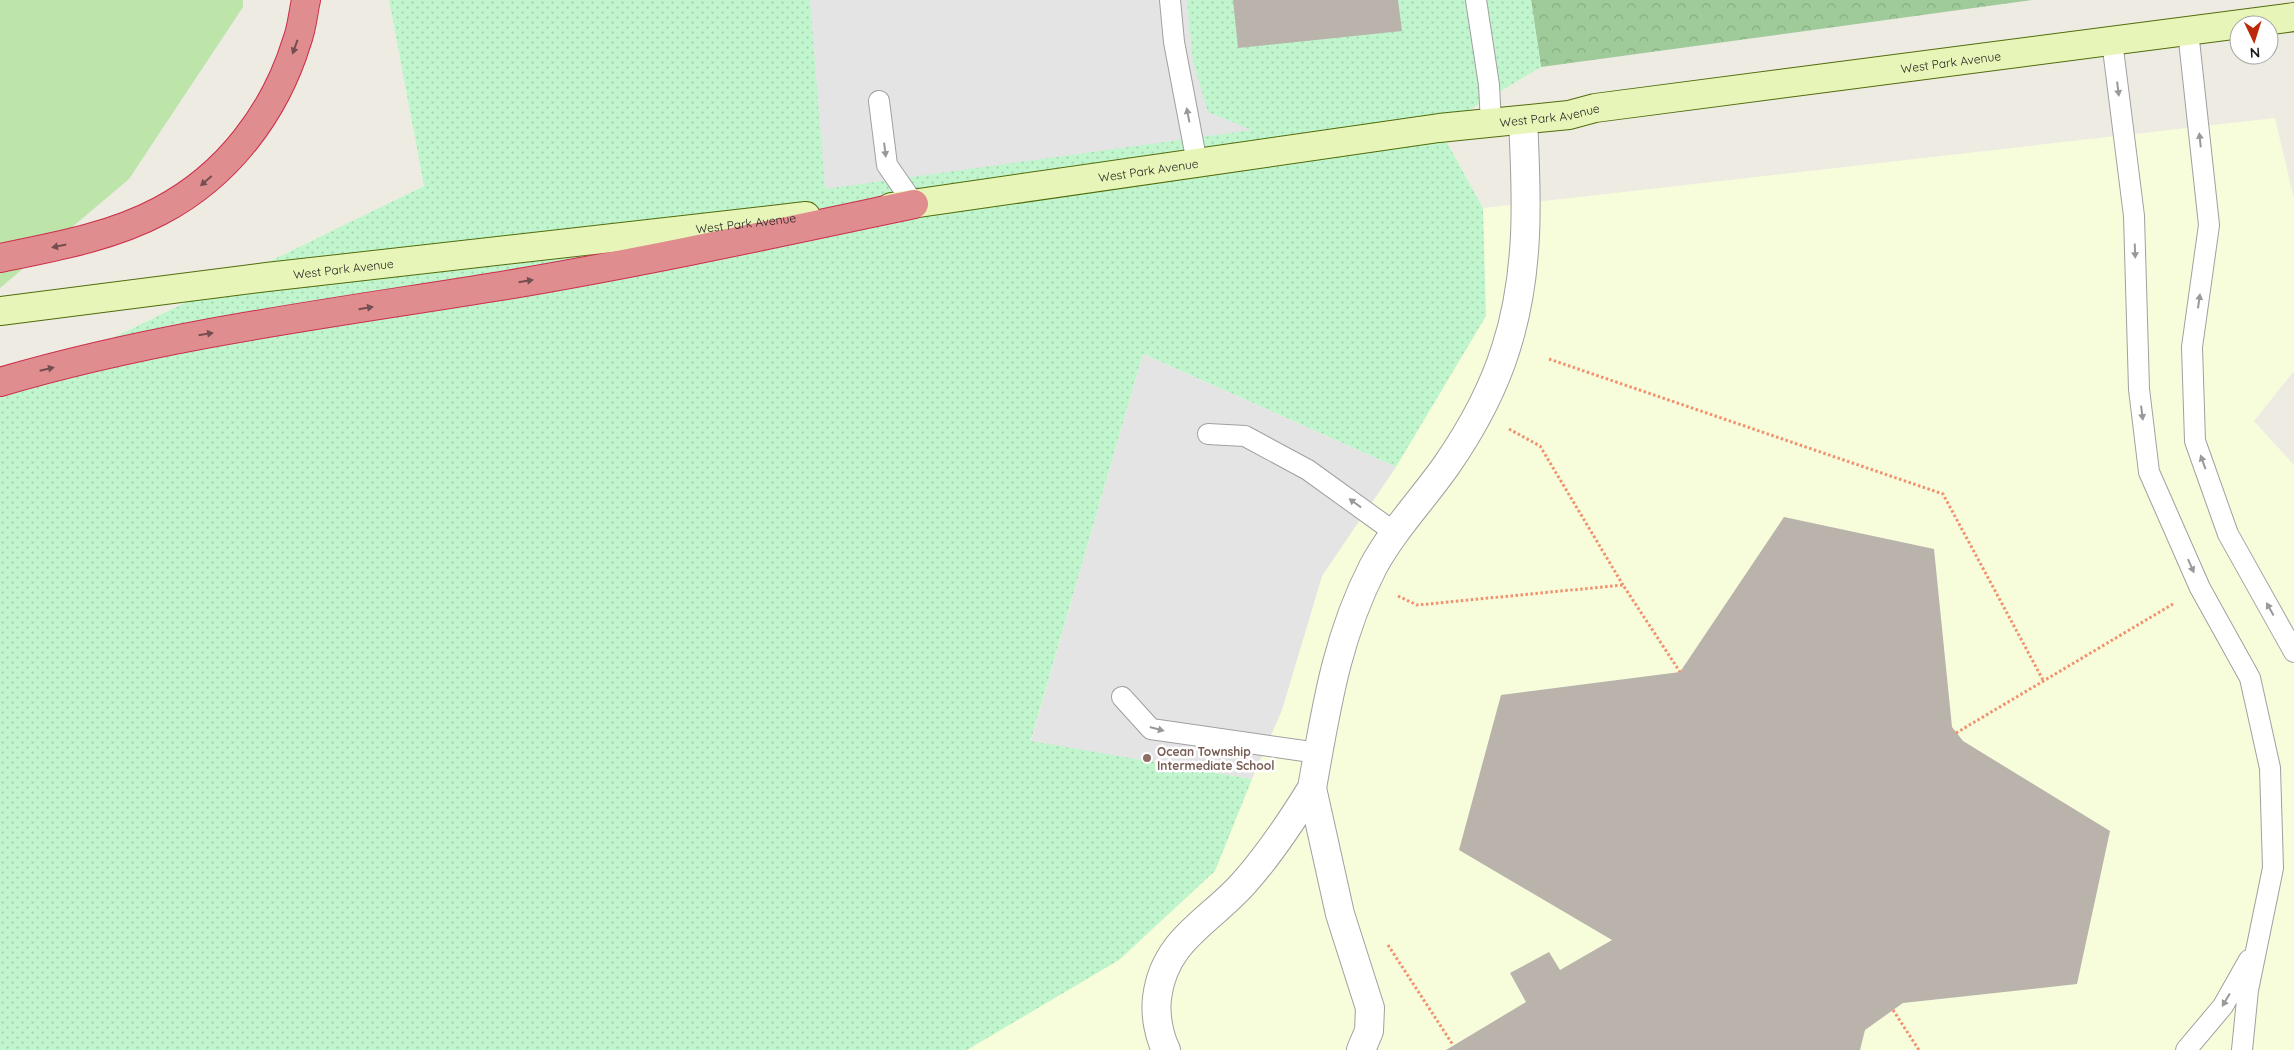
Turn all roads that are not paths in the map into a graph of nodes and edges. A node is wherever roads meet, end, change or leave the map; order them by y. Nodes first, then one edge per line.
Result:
1 (306, 0) edge
2 (1170, 0) edge
3 (1476, 0) edge
4 (2294, 17) edge
5 (2188, 31) junction
6 (2112, 41) junction
7 (879, 102) dead end
8 (1523, 120) junction
9 (1490, 123) junction
10 (1197, 163) junction
11 (914, 204) junction
12 (0, 258) edge
13 (0, 311) edge
14 (0, 382) edge
15 (1208, 434) dead end
16 (1394, 532) junction
17 (2294, 652) edge
18 (1122, 697) dead end
19 (1318, 753) junction
20 (1312, 788) junction
21 (2258, 942) junction
22 (1166, 1050) edge
23 (1362, 1050) edge
24 (2186, 1050) edge
25 (2242, 1050) edge

1 -> 12 highway
10 -> 2 lane
3 - 9 lane
4 - 5 street, West Park Avenue
5 - 6 street, West Park Avenue
17 -> 5 lane
6 - 8 street, West Park Avenue
6 -> 21 lane
7 -> 11 lane
8 - 9 street, West Park Avenue
8 - 16 street
9 - 10 street, West Park Avenue
10 - 11 street, West Park Avenue
11 - 13 street, West Park Avenue
14 -> 11 highway
16 -> 15 lane
16 - 19 street
18 -> 19 lane
19 - 20 street
20 - 22 street
20 - 23 street
21 -> 24 lane
21 - 25 lane

